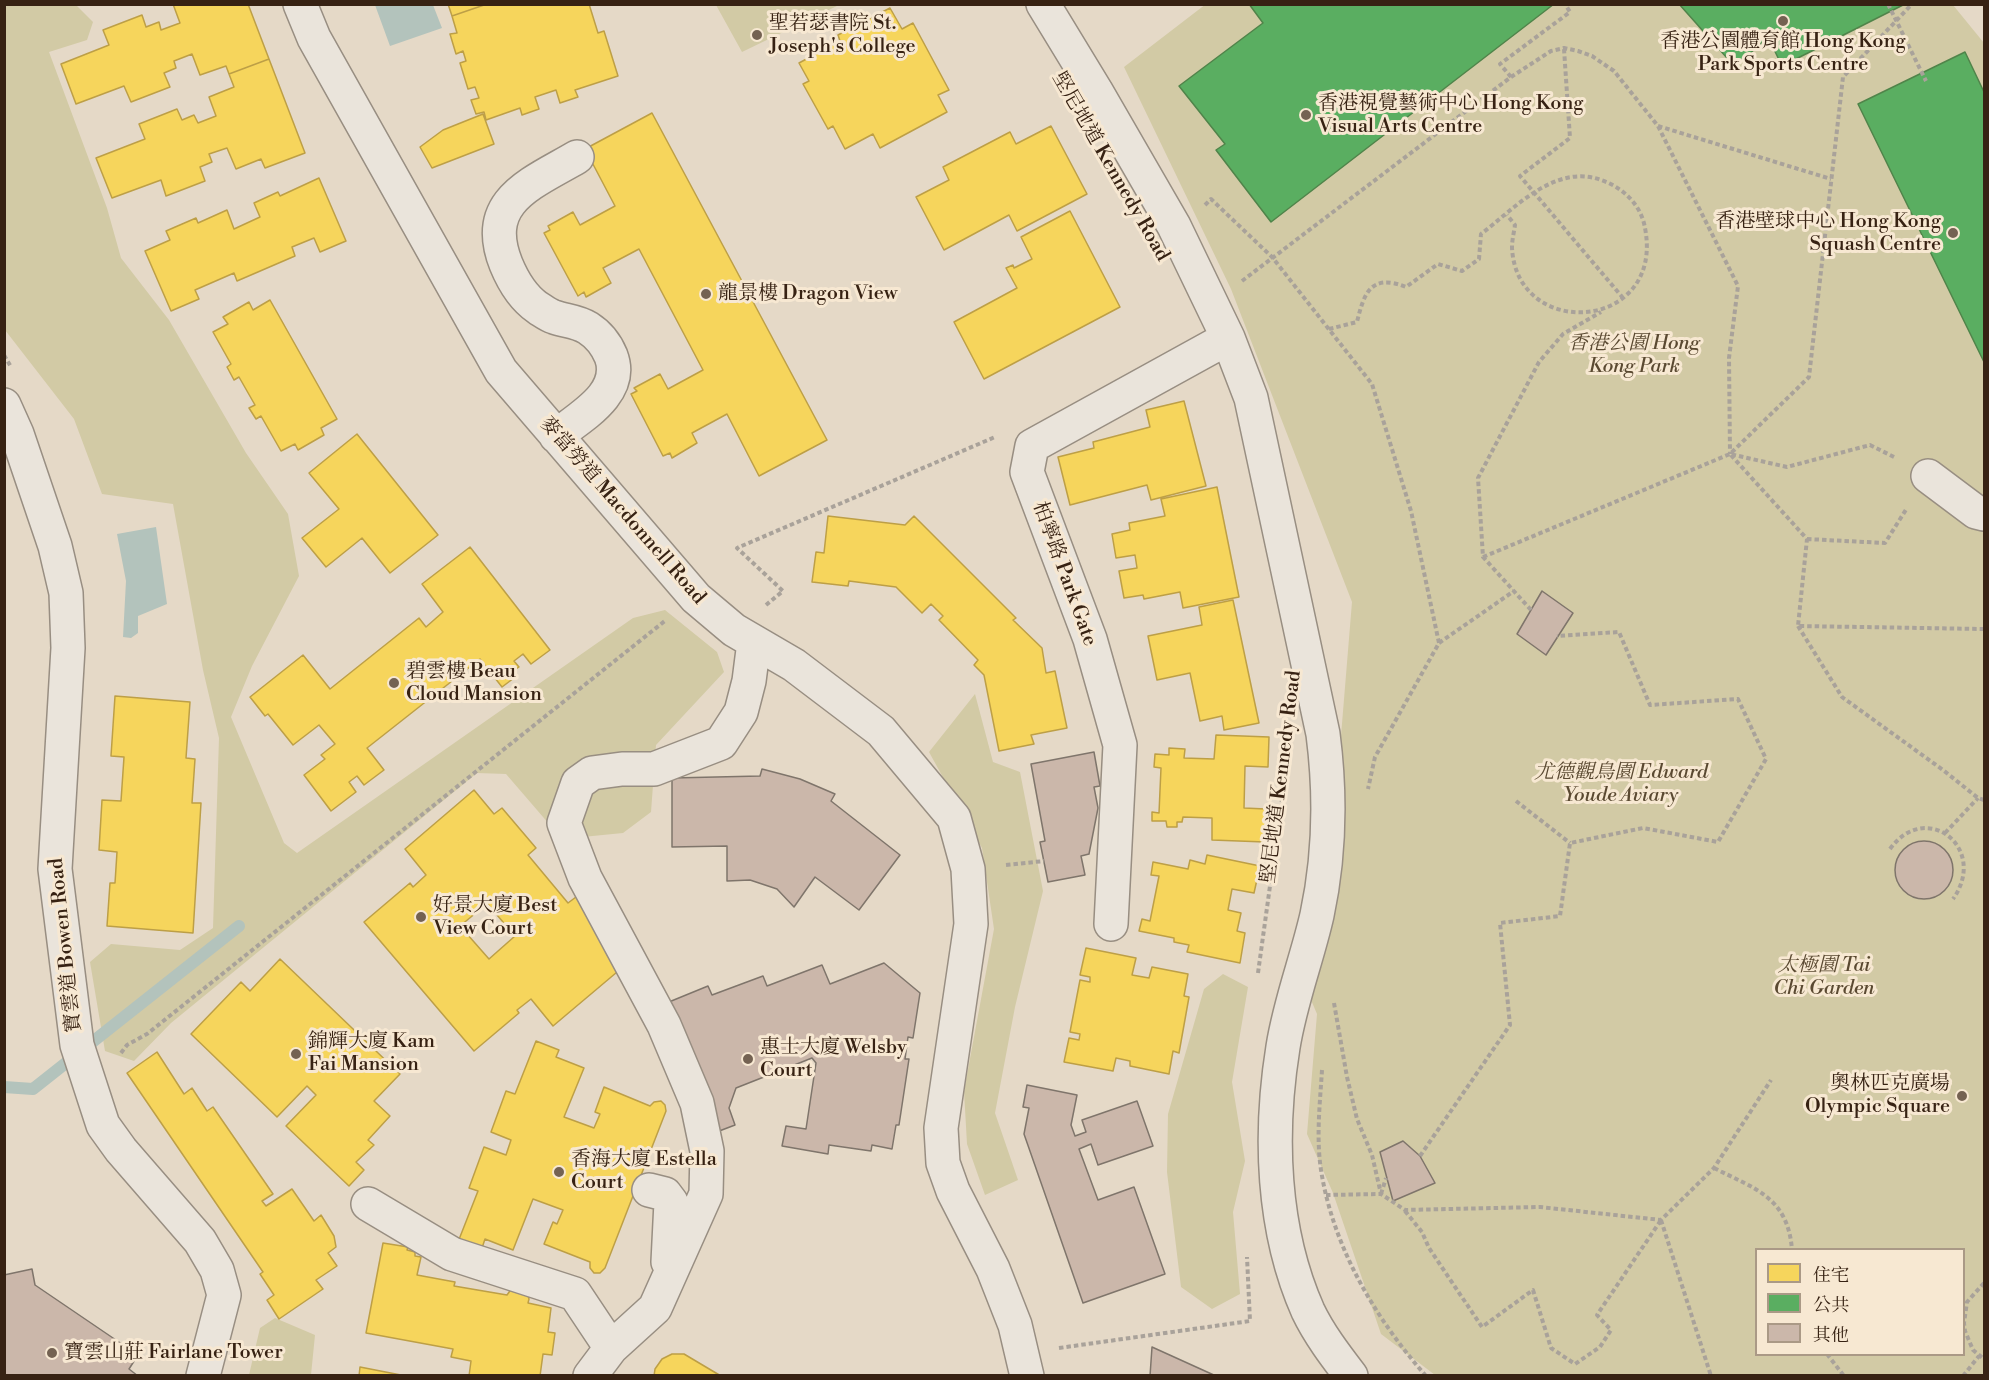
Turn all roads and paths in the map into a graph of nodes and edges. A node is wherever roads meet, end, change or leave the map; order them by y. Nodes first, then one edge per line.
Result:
1 (300, 4) edge
2 (1043, 4) edge
3 (1565, 4) edge
4 (1888, 4) edge
5 (1912, 4) edge
6 (1564, 48) junction
7 (1511, 77) junction
8 (1926, 81) dead end
9 (1658, 126) junction
10 (577, 157) dead end
11 (1831, 179) junction
12 (1533, 194) junction
13 (1203, 206) dead end
14 (1507, 215) junction
15 (1272, 257) junction
16 (1239, 283) dead end
17 (1623, 298) junction
18 (1612, 306) junction
19 (1329, 329) junction
20 (1228, 338) junction
21 (4, 405) edge
22 (999, 435) dead end
23 (556, 436) junction
24 (1730, 454) junction
25 (1928, 476) junction
26 (1984, 514) edge
27 (1807, 539) junction
28 (1483, 557) junction
29 (1514, 591) junction
30 (761, 608) dead end
31 (1531, 610) dead end
32 (670, 617) dead end
33 (1798, 626) junction
34 (1984, 628) edge
35 (1557, 636) dead end
36 (754, 642) junction
37 (1439, 643) junction
38 (1286, 763) dead end
39 (1368, 790) dead end
40 (1978, 798) junction
41 (1984, 800) edge
42 (1515, 801) dead end
43 (1945, 833) junction
44 (1570, 843) junction
45 (1890, 849) dead end
46 (1044, 861) dead end
47 (1003, 866) dead end
48 (1953, 899) dead end
49 (1111, 924) dead end
50 (1258, 977) dead end
51 (1333, 1000) dead end
52 (118, 1060) dead end
53 (1771, 1080) dead end
54 (1420, 1156) dead end
55 (1714, 1168) junction
56 (1386, 1178) dead end
57 (649, 1190) dead end
58 (1326, 1194) dead end
59 (1381, 1194) junction
60 (368, 1204) dead end
61 (1405, 1210) junction
62 (1661, 1220) junction
63 (1792, 1248) edge
64 (1247, 1255) dead end
65 (667, 1282) junction
66 (1984, 1283) edge
67 (1965, 1316) edge
68 (1965, 1328) edge
69 (611, 1348) junction
70 (1058, 1348) dead end
71 (1829, 1356) edge
72 (1978, 1356) junction
73 (1984, 1359) edge
74 (203, 1376) edge
75 (590, 1376) edge
76 (1027, 1376) edge
77 (1351, 1376) edge
78 (1711, 1376) edge
79 (1844, 1376) edge
80 (1963, 1376) edge

1 - 23 street, 麥當勞道 Macdonnell Road
2 - 20 street, 堅尼地道 Kennedy Road
3 - 7 path
4 - 8 path, bridge
5 - 11 path
6 - 7 path
6 - 9 path
6 - 12 path
7 - 15 path
9 - 11 path
9 - 24 path
10 - 23 street
11 - 24 path
12 - 14 path
12 - 17 path
12 - 17 path
13 - 15 path
14 - 18 path
14 - 19 path
15 - 16 path
15 - 19 path
17 - 18 path
18 - 28 path
19 - 37 path
20 - 49 street, 柏寧路 Park Gate
20 - 77 street, 堅尼地道 Kennedy Road
21 - 74 street, 寶雲道 Bowen Road
22 - 30 path
23 - 36 street, 麥當勞道 Macdonnell Road
24 - 25 path
24 - 27 path
24 - 28 path
25 - 26 street
25 - 27 path
27 - 33 path
28 - 29 path
29 - 31 path
29 - 37 path
32 - 52 path
33 - 34 path
33 - 40 path
35 - 44 path
36 - 65 street
36 - 76 street, 麥當勞道 Macdonnell Road
37 - 39 path
38 - 50 path, 堅尼地道 Kennedy Road
40 - 41 path
40 - 43 path
42 - 44 path
43 - 45 path
43 - 48 path
44 - 54 path
46 - 47 path
51 - 59 path
53 - 55 path
55 - 62 path
55 - 63 path
56 - 59 path
57 - 65 street
58 - 59 path
59 - 61 path
60 - 69 street
61 - 62 path
61 - 62 path
62 - 78 path
64 - 70 path
65 - 69 street
66 - 67 path
68 - 72 path
69 - 75 street
71 - 79 path
72 - 73 path
72 - 80 path

